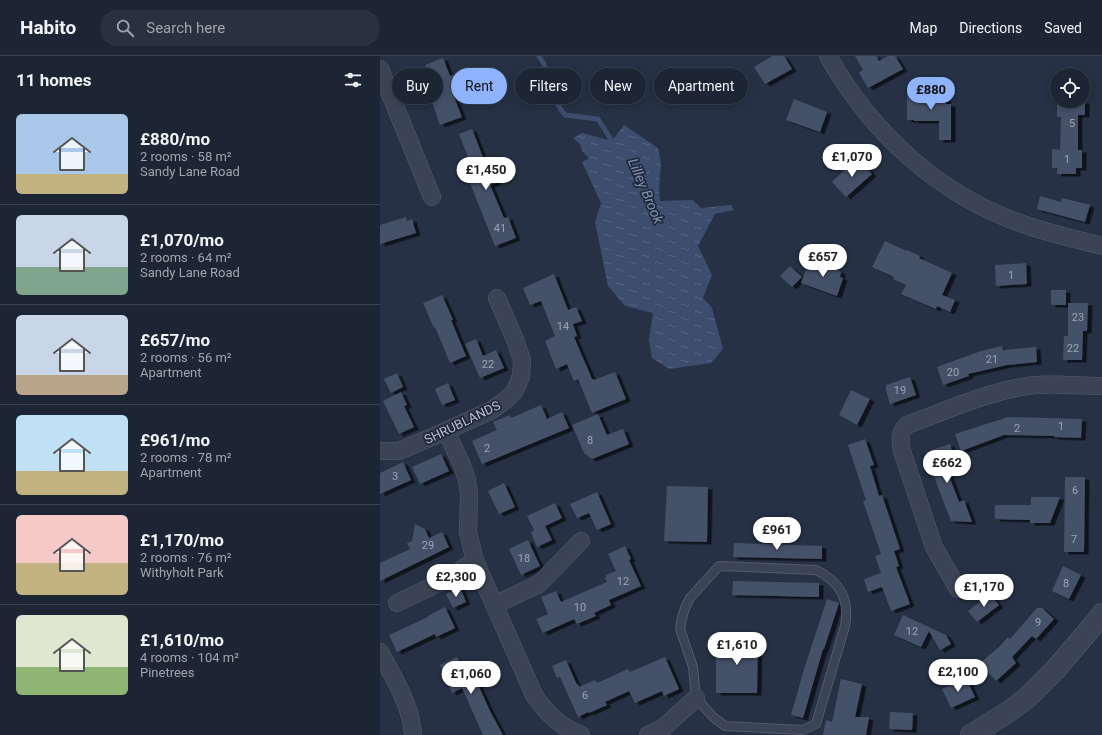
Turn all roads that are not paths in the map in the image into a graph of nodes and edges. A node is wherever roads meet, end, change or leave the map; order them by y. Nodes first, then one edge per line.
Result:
1 (828, 56) edge
2 (380, 69) edge
3 (432, 197) dead end
4 (1102, 246) edge
5 (497, 298) dead end
6 (1102, 386) edge
7 (446, 431) junction
8 (380, 451) edge
9 (581, 542) dead end
10 (475, 561) junction
11 (958, 589) dead end
12 (397, 603) dead end
13 (494, 604) junction
14 (1102, 614) edge
15 (380, 652) edge
16 (696, 698) junction
17 (568, 733) edge
18 (413, 735) edge
19 (648, 735) edge
20 (971, 735) edge

1 - 4 street
2 - 3 street
5 - 7 street, SHRUBLANDS
6 - 11 street
7 - 8 street, SHRUBLANDS
7 - 10 street
9 - 13 street
10 - 12 street
10 - 13 street
13 - 17 street
14 - 20 street
15 - 18 street
16 - 16 lane
16 - 19 street

